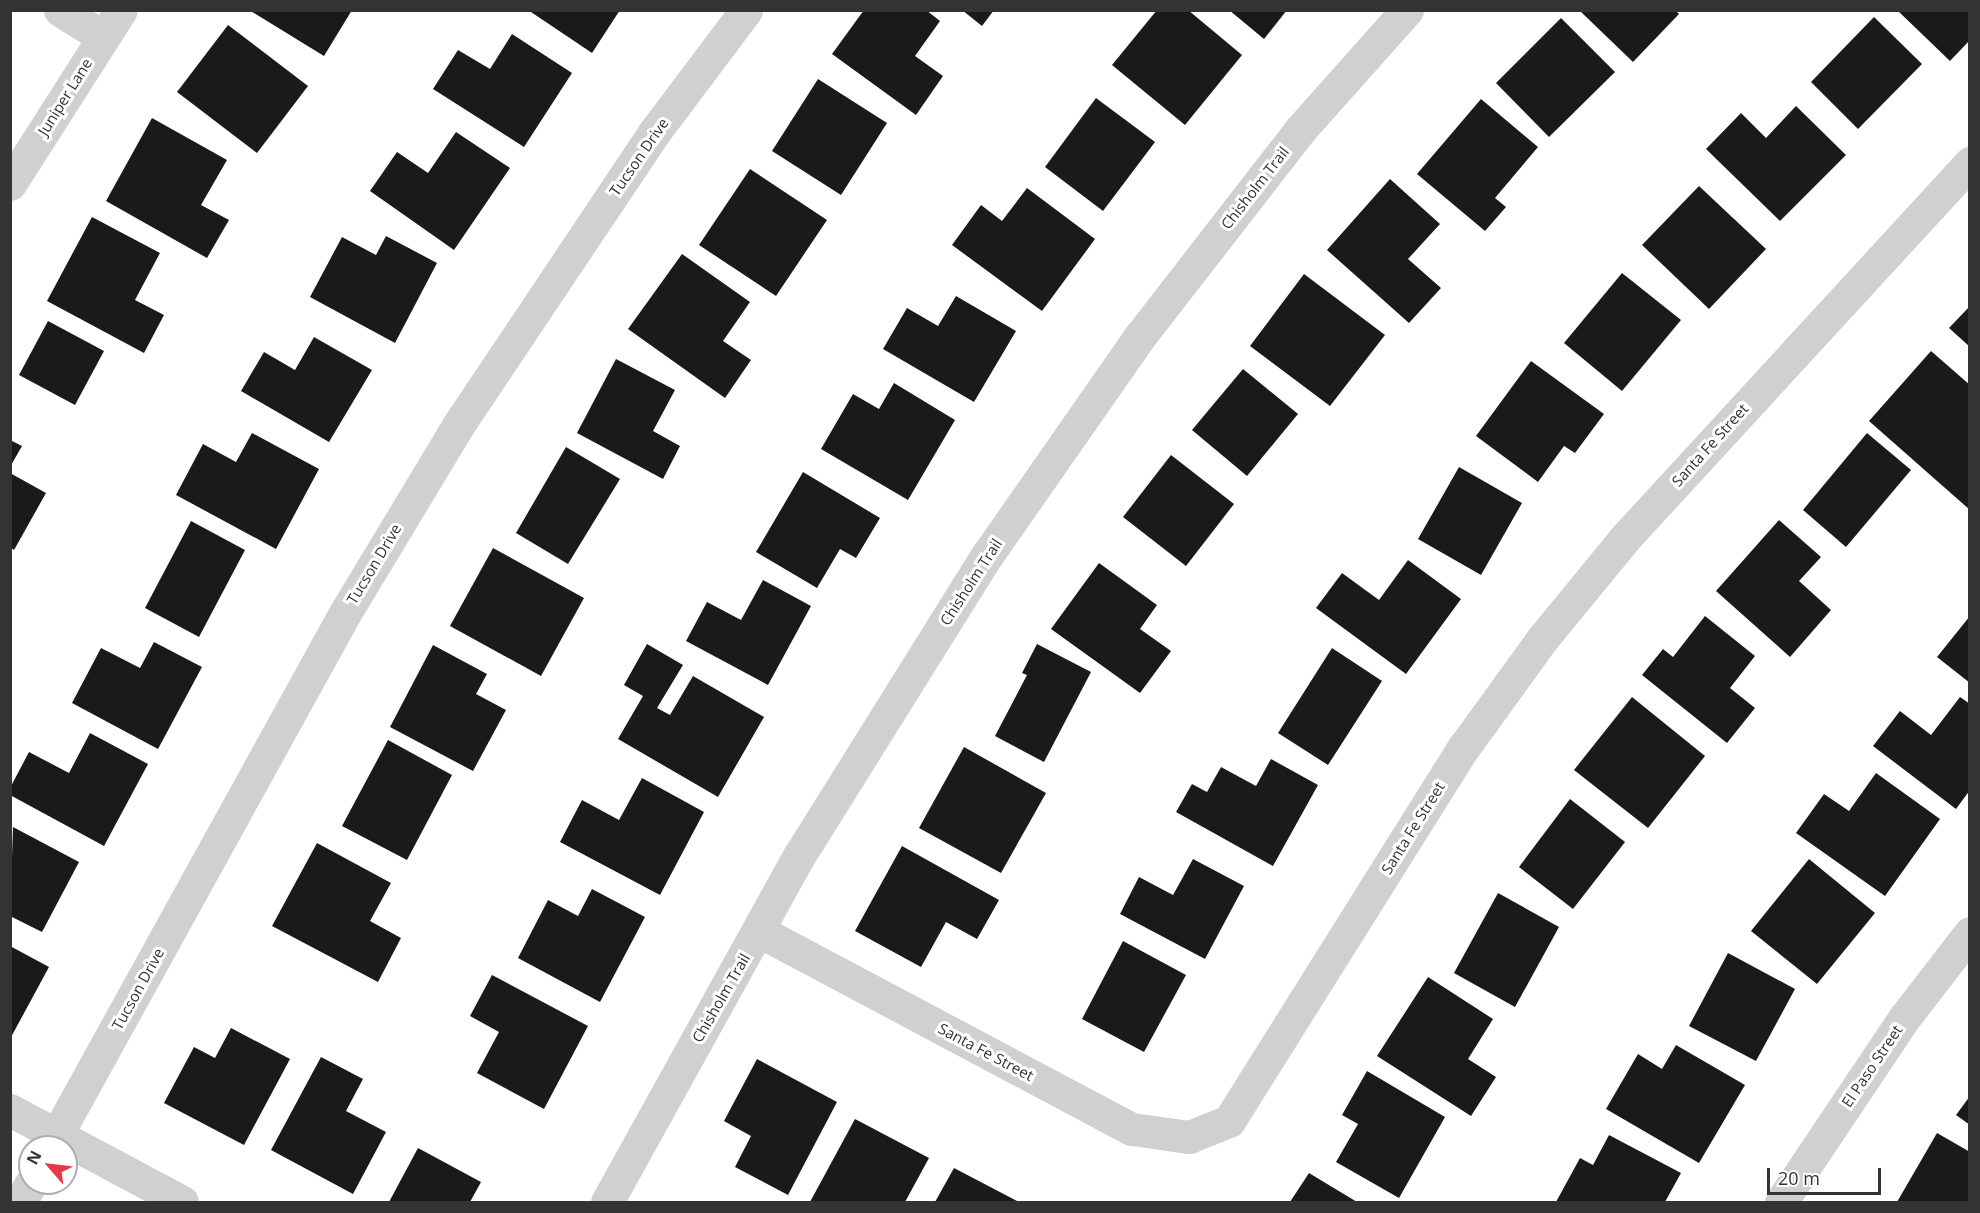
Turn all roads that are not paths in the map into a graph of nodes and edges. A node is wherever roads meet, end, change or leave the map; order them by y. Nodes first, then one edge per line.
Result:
1 (60, 10) edge
2 (121, 10) edge
3 (746, 10) edge
4 (1407, 10) edge
5 (103, 37) junction
6 (1970, 163) edge
7 (10, 184) edge
8 (759, 931) junction
9 (1970, 933) edge
10 (10, 1110) edge
11 (45, 1135) edge
12 (56, 1135) edge
13 (78, 1153) edge
14 (182, 1203) edge
15 (607, 1203) edge
16 (1781, 1203) edge

1 - 5 street
2 - 5 street, Juniper Lane
3 - 12 street, Tucson Drive
4 - 8 street, Chisholm Trail
5 - 7 street, Juniper Lane
6 - 8 street, Santa Fe Street
8 - 15 street, Chisholm Trail
9 - 16 street, El Paso Street
10 - 11 street
13 - 14 street

